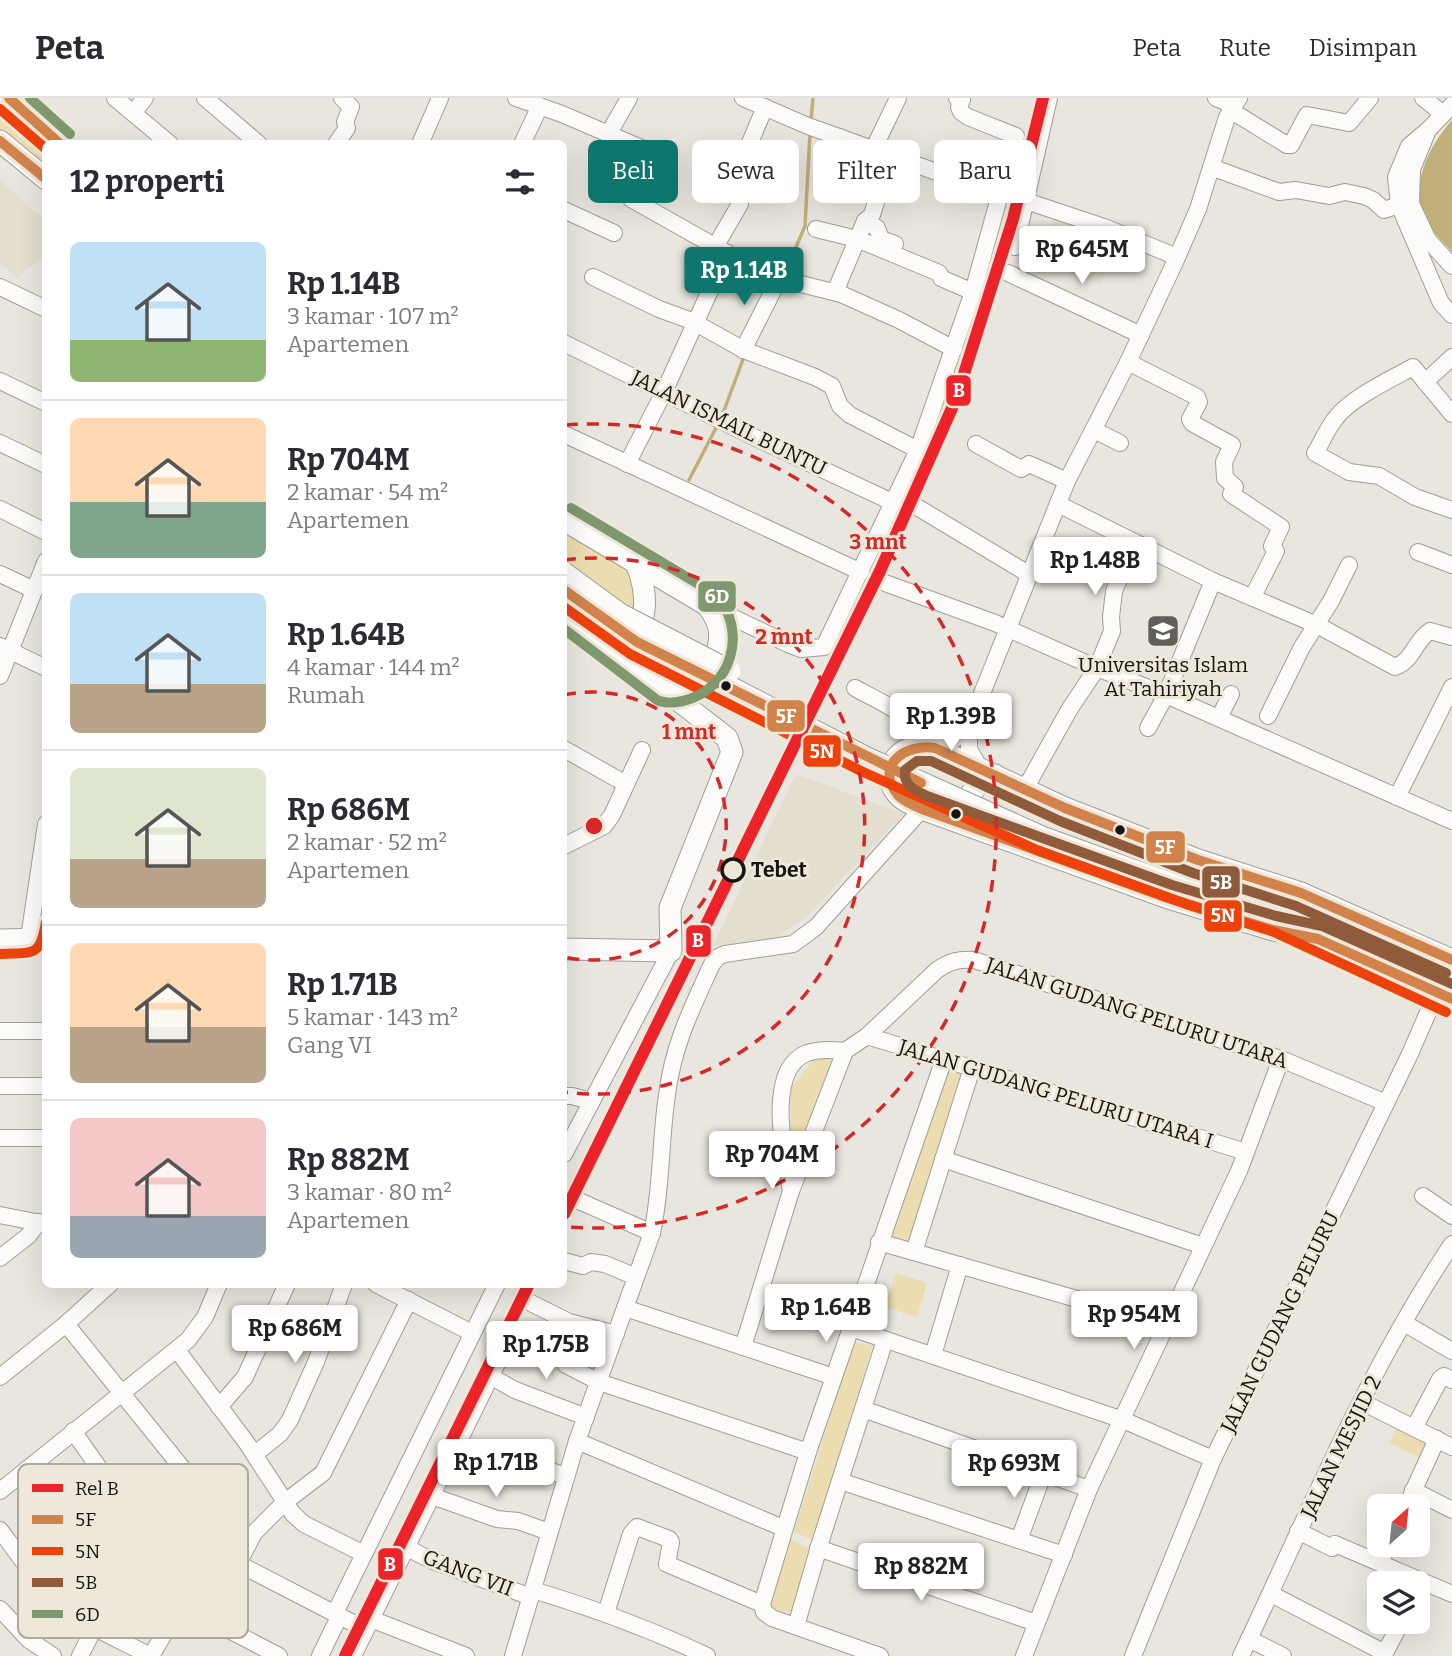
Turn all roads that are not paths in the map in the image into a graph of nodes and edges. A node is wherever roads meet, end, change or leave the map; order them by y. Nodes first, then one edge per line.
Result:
1 (9, 98) edge
2 (115, 98) edge
3 (145, 98) edge
4 (205, 98) edge
5 (342, 98) edge
6 (440, 98) edge
7 (516, 98) edge
8 (629, 98) edge
9 (743, 98) edge
10 (898, 98) edge
11 (1049, 98) edge
12 (1216, 98) edge
13 (1370, 98) edge
14 (1423, 98) edge
15 (961, 99) edge
16 (1235, 104) edge
17 (540, 106) junction
18 (765, 107) junction
19 (1447, 109) edge
20 (133, 113) junction
21 (1428, 130) junction
22 (609, 133) junction
23 (839, 138) joint
24 (56, 140) edge
25 (165, 140) edge
26 (254, 140) edge
27 (339, 140) edge
28 (422, 140) edge
29 (524, 140) edge
30 (624, 140) edge
31 (845, 140) edge
32 (878, 140) edge
33 (0, 141) edge
34 (1036, 159) edge
35 (1212, 167) junction
36 (42, 176) edge
37 (638, 203) edge
38 (876, 203) edge
39 (1026, 203) edge
40 (1033, 203) edge
41 (1399, 205) junction
42 (567, 210) edge
43 (865, 221) junction
44 (816, 229) dead end
45 (614, 233) dead end
46 (857, 239) junction
47 (895, 244) dead end
48 (1015, 247) dead end
49 (721, 250) junction
50 (1177, 257) junction
51 (1452, 266) edge
52 (1007, 273) dead end
53 (593, 277) dead end
54 (782, 282) junction
55 (0, 287) edge
56 (835, 292) junction
57 (972, 292) junction
58 (42, 307) edge
59 (1452, 315) edge
60 (696, 323) junction
61 (1141, 335) junction
62 (567, 344) edge
63 (954, 349) junction
64 (746, 351) junction
65 (1452, 357) edge
66 (1128, 362) junction
67 (0, 381) edge
68 (1425, 382) junction
69 (664, 392) junction
70 (42, 401) edge
71 (1452, 414) edge
72 (1094, 430) junction
73 (567, 435) edge
74 (0, 443) edge
75 (1120, 443) dead end
76 (976, 444) dead end
77 (918, 450) junction
78 (42, 463) edge
79 (627, 464) junction
80 (1067, 481) junction
81 (894, 503) junction
82 (1058, 504) junction
83 (917, 508) dead end
84 (0, 509) edge
85 (1452, 510) edge
86 (567, 522) edge
87 (42, 530) edge
88 (1135, 543) junction
89 (1418, 552) dead end
90 (637, 565) junction
91 (1349, 565) dead end
92 (1452, 565) edge
93 (42, 571) edge
94 (861, 572) junction
95 (0, 573) edge
96 (567, 575) edge
97 (1030, 575) junction
98 (1213, 581) junction
99 (885, 583) dead end
100 (34, 590) junction
101 (567, 592) edge
102 (1253, 596) junction
103 (707, 605) junction
104 (567, 613) edge
105 (1317, 625) junction
106 (1009, 629) junction
107 (1452, 637) edge
108 (602, 642) junction
109 (5, 649) edge
110 (42, 666) edge
111 (1097, 668) junction
112 (0, 676) edge
113 (1452, 687) edge
114 (855, 688) dead end
115 (665, 689) junction
116 (1231, 694) dead end
117 (1166, 695) junction
118 (1446, 714) edge
119 (1268, 716) dead end
120 (1219, 718) junction
121 (969, 726) junction
122 (1148, 728) dead end
123 (935, 748) junction
124 (642, 750) dead end
125 (567, 756) edge
126 (987, 771) junction
127 (626, 784) junction
128 (1025, 789) junction
129 (1397, 797) junction
130 (922, 809) junction
131 (1452, 821) edge
132 (971, 828) junction
133 (567, 844) edge
134 (42, 872) edge
135 (1275, 910) junction
136 (1354, 917) junction
137 (1368, 936) junction
138 (37, 939) edge
139 (1318, 939) junction
140 (0, 940) edge
141 (567, 949) edge
142 (670, 951) junction
143 (1452, 960) edge
144 (1452, 972) edge
145 (1444, 995) edge
146 (0, 1031) edge
147 (42, 1031) edge
148 (867, 1036) junction
149 (845, 1051) junction
150 (944, 1059) junction
151 (1281, 1059) junction
152 (972, 1068) junction
153 (0, 1086) edge
154 (42, 1086) edge
155 (567, 1096) edge
156 (590, 1101) junction
157 (1386, 1103) junction
158 (0, 1138) edge
159 (42, 1138) edge
160 (567, 1148) edge
161 (1246, 1152) junction
162 (943, 1159) junction
163 (791, 1191) junction
164 (1423, 1196) dead end
165 (579, 1201) dead end
166 (0, 1214) edge
167 (1452, 1216) edge
168 (42, 1223) edge
169 (652, 1233) junction
170 (880, 1242) junction
171 (1452, 1244) edge
172 (1203, 1246) junction
173 (914, 1252) junction
174 (0, 1258) edge
175 (567, 1262) edge
176 (960, 1265) junction
177 (1445, 1267) edge
178 (636, 1277) junction
179 (106, 1288) edge
180 (217, 1288) edge
181 (285, 1288) edge
182 (343, 1288) edge
183 (385, 1288) edge
184 (495, 1288) edge
185 (409, 1300) junction
186 (531, 1303) dead end
187 (625, 1308) junction
188 (1404, 1323) junction
189 (66, 1324) junction
190 (1167, 1325) junction
191 (851, 1328) junction
192 (472, 1333) junction
193 (616, 1334) junction
194 (885, 1340) junction
195 (743, 1347) junction
196 (177, 1350) junction
197 (1452, 1351) edge
198 (933, 1355) junction
199 (490, 1376) junction
200 (0, 1377) edge
201 (834, 1377) junction
202 (1452, 1380) edge
203 (599, 1381) junction
204 (121, 1393) junction
205 (1362, 1402) junction
206 (219, 1407) junction
207 (863, 1409) junction
208 (586, 1417) junction
209 (1123, 1420) junction
210 (1414, 1428) junction
211 (73, 1431) junction
212 (577, 1441) junction
213 (1445, 1443) edge
214 (808, 1452) junction
215 (255, 1454) junction
216 (1213, 1459) junction
217 (531, 1462) dead end
218 (33, 1464) edge
219 (96, 1464) edge
220 (179, 1464) edge
221 (1044, 1472) junction
222 (18, 1476) edge
223 (566, 1477) junction
224 (840, 1481) junction
225 (1089, 1489) junction
226 (1413, 1490) junction
227 (0, 1491) edge
228 (1411, 1494) edge
229 (432, 1496) junction
230 (285, 1502) junction
231 (1452, 1510) edge
232 (783, 1528) junction
233 (0, 1530) edge
234 (1298, 1531) junction
235 (549, 1532) junction
236 (1019, 1540) junction
237 (248, 1545) edge
238 (405, 1547) junction
239 (818, 1548) junction
240 (364, 1553) junction
241 (18, 1554) edge
242 (1064, 1555) junction
243 (1382, 1558) edge
244 (1380, 1563) junction
245 (248, 1567) edge
246 (1395, 1571) edge
247 (1430, 1588) edge
248 (532, 1593) junction
249 (1271, 1594) junction
250 (1452, 1594) edge
251 (762, 1604) junction
252 (0, 1609) edge
253 (335, 1613) junction
254 (606, 1613) junction
255 (369, 1623) junction
256 (1036, 1623) junction
257 (796, 1626) junction
258 (18, 1628) edge
259 (1396, 1634) edge
260 (27, 1638) edge
261 (88, 1638) edge
262 (117, 1638) edge
263 (163, 1638) edge
264 (244, 1638) edge
265 (1249, 1639) junction
266 (869, 1654) edge
267 (1387, 1654) edge
268 (153, 1655) edge
269 (53, 1656) edge
270 (80, 1656) edge
271 (279, 1656) edge
272 (320, 1656) edge
273 (353, 1656) edge
274 (466, 1656) edge
275 (513, 1656) edge
276 (706, 1656) edge
277 (1024, 1656) edge
278 (1133, 1656) edge
279 (1241, 1656) edge
280 (1283, 1656) edge

1 - 24 main road
2 - 20 street
3 - 20 street
4 - 26 street
5 - 27 street
6 - 28 street
7 - 17 street
8 - 22 street
9 - 18 street
10 - 32 street
11 - 34 street
12 - 16 street
13 - 16 street
14 - 19 street
15 - 57 street
16 - 35 street
17 - 22 street
17 - 29 street
18 - 23 street
18 - 49 street
19 - 21 street
20 - 25 street
21 - 41 street
21 - 51 street
22 - 30 street
23 - 31 street
33 - 36 main road
35 - 41 street
35 - 50 street
37 - 49 street
38 - 43 street
39 - 48 street
40 - 50 street
41 - 59 street
42 - 45 street
43 - 46 street
43 - 47 street
44 - 46 street
46 - 56 street
46 - 57 street
49 - 54 street
49 - 60 street
50 - 61 street
52 - 61 street
53 - 60 street
54 - 56 street
54 - 64 street
55 - 58 street
56 - 63 street
57 - 63 street
60 - 64 street
60 - 69 street
61 - 66 street
62 - 69 street, JALAN ISMAIL BUNTU
63 - 77 street
64 - 77 street
65 - 68 street
66 - 72 street
66 - 102 street
67 - 70 street
68 - 71 street
68 - 85 street
69 - 79 street
69 - 81 street, JALAN ISMAIL BUNTU
72 - 75 street
72 - 80 street
73 - 79 street
74 - 78 street
76 - 80 street
77 - 81 street
79 - 94 street
80 - 82 street
81 - 94 street
82 - 88 street
82 - 97 street
83 - 97 street
84 - 87 street
86 - 90 main road
88 - 98 street
88 - 111 street
89 - 92 street
90 - 103 main road
90 - 108 main road
91 - 105 street
93 - 100 street
94 - 103 street
95 - 100 street
96 - 135 main road, bridge
97 - 106 street
98 - 102 street
98 - 117 street
99 - 106 street
100 - 109 street
101 - 135 main road, bridge
102 - 105 street
103 - 115 main road
104 - 108 main road
105 - 107 street
105 - 119 street
106 - 111 street
106 - 121 street
108 - 115 main road
109 - 110 street
109 - 112 street
111 - 117 street
111 - 128 street
113 - 118 street
114 - 123 street
115 - 142 main road
116 - 120 street
117 - 120 street
117 - 122 street
118 - 129 street
120 - 129 street
121 - 123 street
121 - 126 street
123 - 126 main road
123 - 130 main road
124 - 127 street
125 - 127 street
126 - 128 main road
126 - 132 main road
127 - 133 street
128 - 136 main road
129 - 131 street
130 - 132 main road
130 - 169 street
132 - 139 main road
134 - 138 street
135 - 137 main road
135 - 139 main road
136 - 137 main road
136 - 143 main road
137 - 144 main road
138 - 140 main road
139 - 145 main road
141 - 142 main road
142 - 156 street
145 - 157 street, JALAN GUDANG PELURU
146 - 147 street
148 - 149 street, JALAN GUDANG PELURU UTARA
148 - 150 street, JALAN GUDANG PELURU UTARA I
148 - 151 street, JALAN GUDANG PELURU UTARA
149 - 163 street
149 - 163 street
150 - 152 street, JALAN GUDANG PELURU UTARA I
150 - 170 street
151 - 157 street, JALAN GUDANG PELURU UTARA
151 - 161 street
152 - 161 street, JALAN GUDANG PELURU UTARA I
152 - 162 street
153 - 154 street
155 - 156 street
156 - 160 street
157 - 216 street, JALAN GUDANG PELURU
158 - 159 street
161 - 172 street
162 - 172 street
162 - 173 street
163 - 195 street
164 - 167 street
165 - 169 street
166 - 168 street
168 - 174 street
169 - 178 street
170 - 173 street
170 - 191 street
171 - 177 street, JALAN MESJID 2
172 - 190 street
173 - 176 street
175 - 178 street
176 - 190 street
176 - 198 street
177 - 188 street, JALAN MESJID 2
178 - 187 street
179 - 189 street
180 - 196 street
181 - 206 street
182 - 215 street
183 - 185 street
184 - 192 street
185 - 192 street
185 - 230 street
186 - 193 street
187 - 193 street
187 - 195 street
188 - 197 street
188 - 205 street, JALAN MESJID 2
189 - 200 street
189 - 204 street
190 - 209 street
191 - 194 street
191 - 201 street
192 - 240 street
193 - 203 street
194 - 198 street
194 - 207 street
195 - 201 street
196 - 204 street
196 - 206 street
198 - 209 street
199 - 203 street
199 - 208 street
199 - 229 street
201 - 214 street
202 - 210 street
203 - 208 street
203 - 214 street
204 - 211 street
204 - 220 street
205 - 210 street
205 - 234 street, JALAN MESJID 2
206 - 215 street
207 - 221 street
207 - 224 street
208 - 212 street
209 - 216 street
209 - 225 street
210 - 213 street
211 - 218 street
211 - 219 street
212 - 223 street
212 - 232 street
213 - 226 street
214 - 232 street
215 - 230 street
216 - 278 street, JALAN GUDANG PELURU
217 - 223 street
221 - 225 street
221 - 236 street
222 - 227 street
223 - 235 street
224 - 236 street
224 - 239 street
225 - 242 street
226 - 228 street
226 - 231 street
229 - 235 street
229 - 238 street
230 - 237 street
230 - 240 street
232 - 251 street
233 - 241 street
234 - 244 street
234 - 249 street, JALAN MESJID 2
235 - 248 street
236 - 242 street
238 - 248 street, GANG VII
238 - 255 street
239 - 256 street
239 - 257 street
240 - 253 street
242 - 256 street
243 - 244 street
244 - 246 street
245 - 253 street
247 - 250 street
248 - 254 street, GANG VII
248 - 275 street
249 - 265 street, JALAN MESJID 2
249 - 267 street
251 - 254 street
251 - 257 street
252 - 258 street
253 - 255 street
253 - 272 street
254 - 276 street, GANG VII
255 - 273 street
255 - 274 street
256 - 277 street
257 - 266 street
259 - 267 street
260 - 269 street
261 - 270 street
262 - 268 street
263 - 268 street
264 - 271 street
265 - 279 street, JALAN MESJID 2
265 - 280 street

